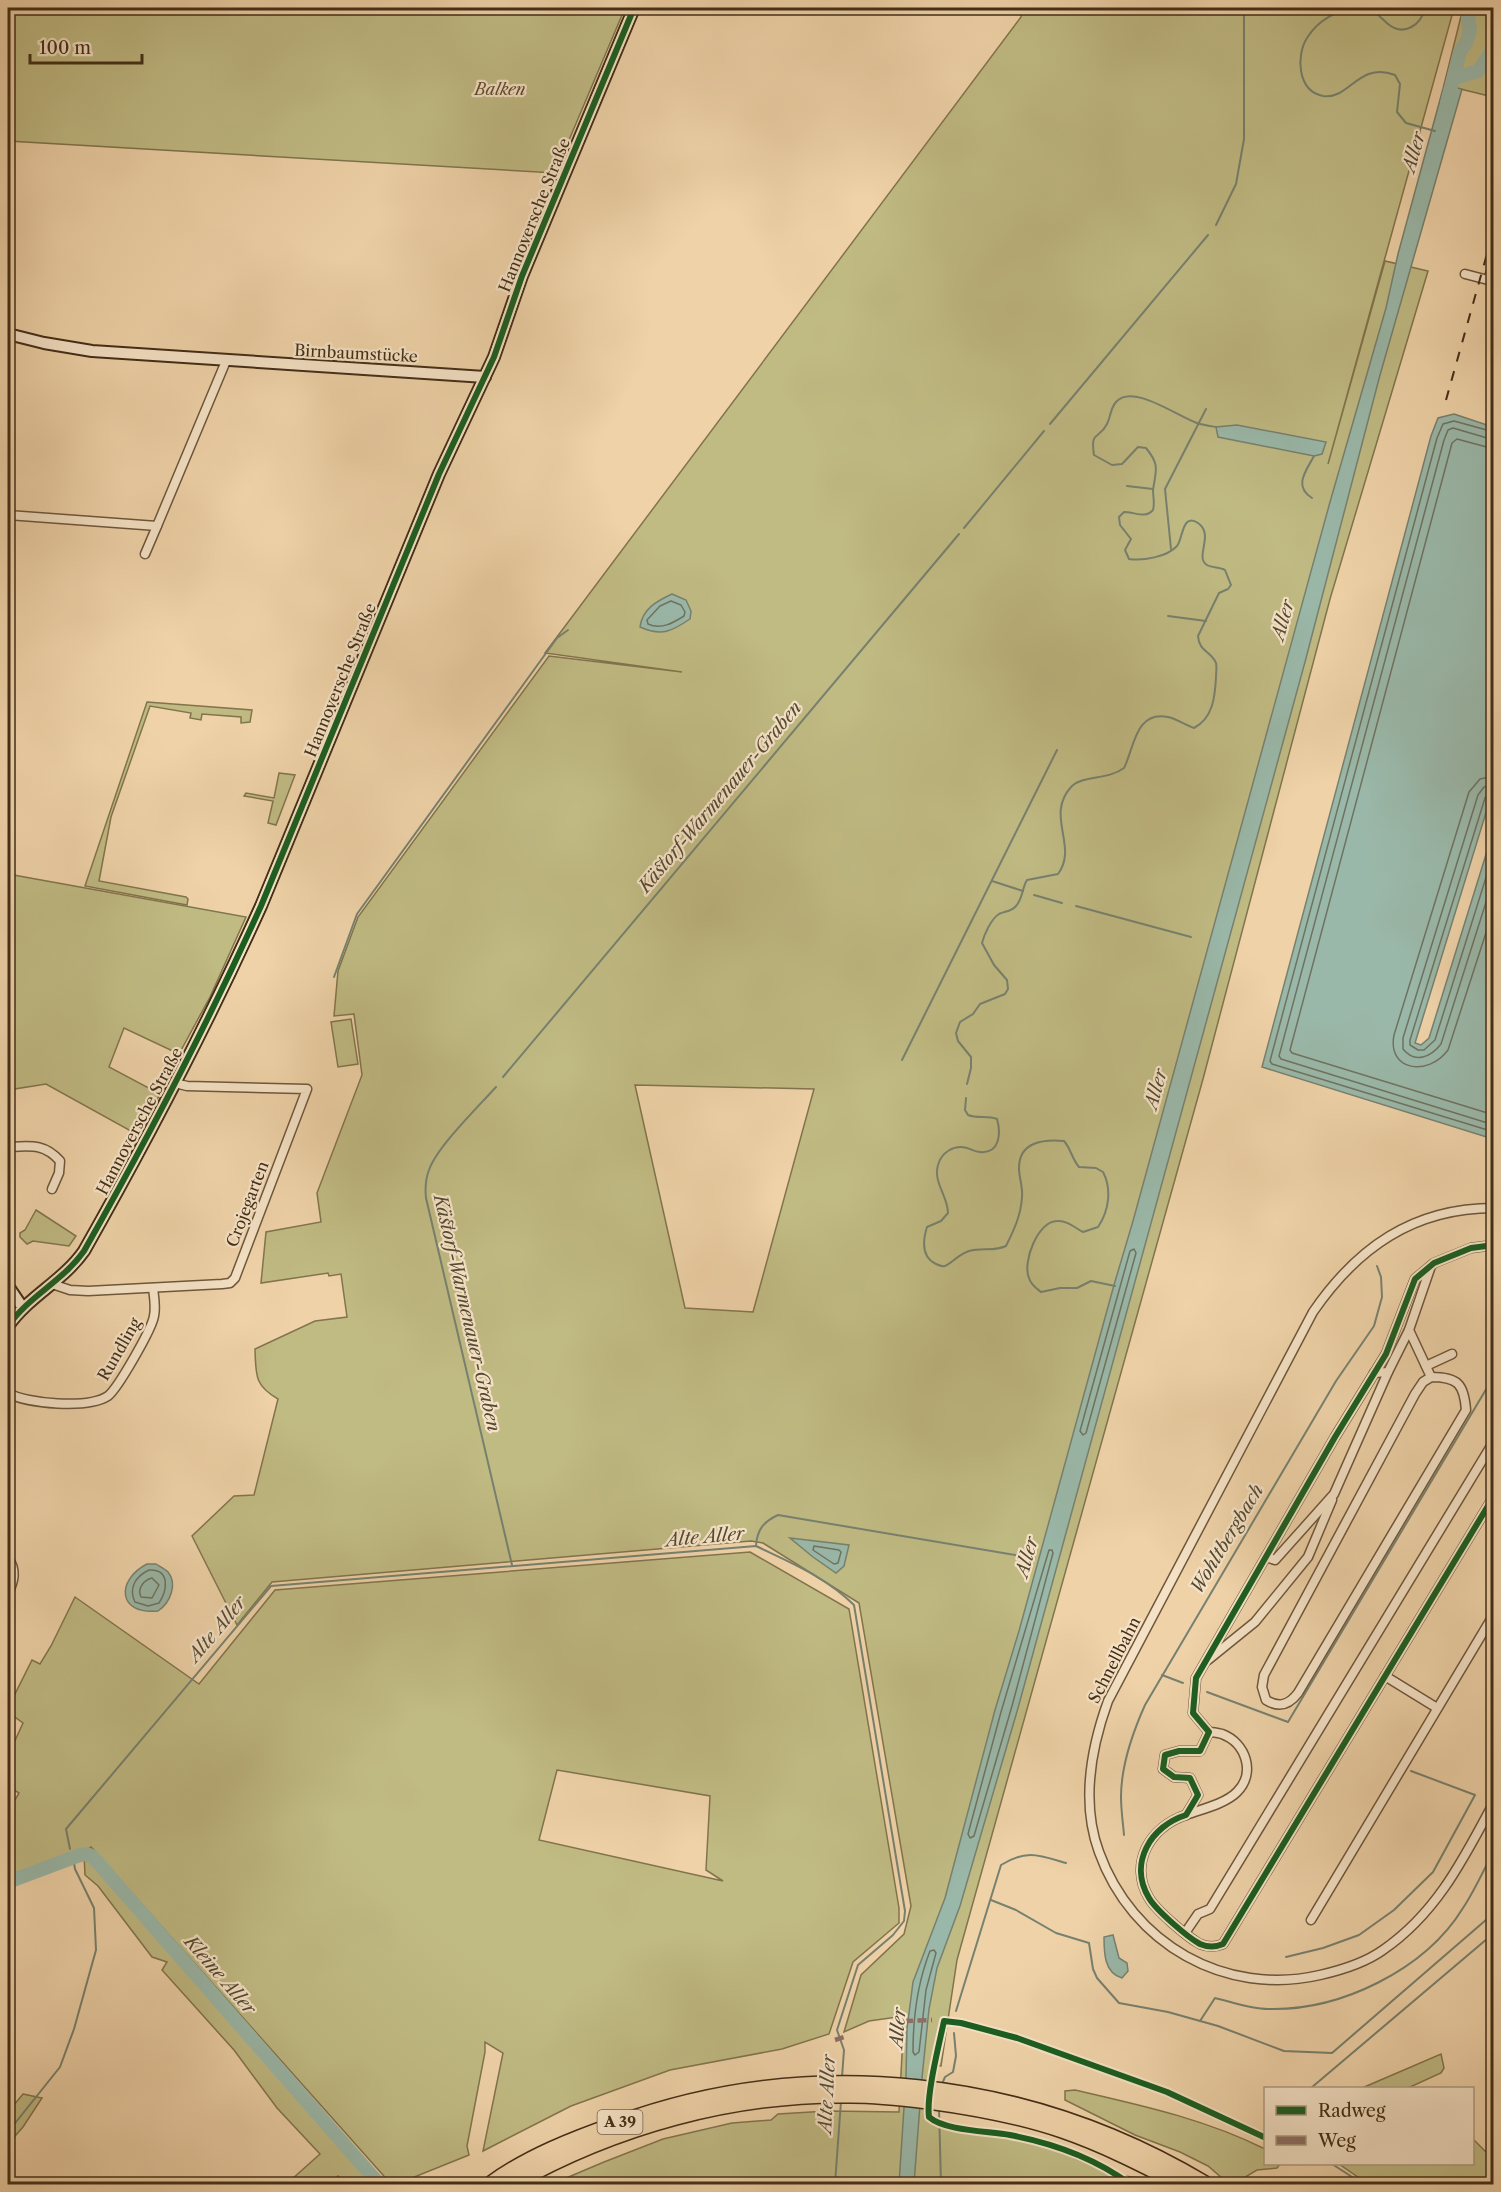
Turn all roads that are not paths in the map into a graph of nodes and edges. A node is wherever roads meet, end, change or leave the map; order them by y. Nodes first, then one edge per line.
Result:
1 (634, 8) edge
2 (1494, 262) edge
3 (1466, 274) dead end
4 (8, 334) edge
5 (226, 361) junction
6 (485, 377) junction
7 (8, 515) edge
8 (157, 526) junction
9 (145, 554) dead end
10 (175, 1083) junction
11 (8, 1147) edge
12 (51, 1188) dead end
13 (1494, 1208) edge
14 (1493, 1245) edge
15 (1431, 1265) junction
16 (52, 1284) junction
17 (8, 1286) edge
18 (153, 1288) junction
19 (23, 1308) junction
20 (8, 1326) edge
21 (1409, 1330) junction
22 (1452, 1354) dead end
23 (1426, 1366) junction
24 (1388, 1372) junction
25 (1374, 1373) junction
26 (1431, 1377) junction
27 (8, 1394) edge
28 (1494, 1440) edge
29 (1334, 1494) junction
30 (1494, 1496) edge
31 (8, 1557) edge
32 (1266, 1557) junction
33 (8, 1594) edge
34 (1494, 1614) edge
35 (1205, 1663) junction
36 (1385, 1676) junction
37 (1437, 1708) junction
38 (1209, 1731) junction
39 (1198, 1795) junction
40 (1494, 1802) edge
41 (1211, 1806) junction
42 (1186, 1815) junction
43 (1311, 1920) dead end
44 (1185, 1933) junction
45 (760, 2094) junction
46 (956, 2098) junction
47 (491, 2184) edge
48 (512, 2184) edge
49 (1181, 2184) edge
50 (1205, 2184) edge

1 - 6 street, Hannoversche Straße
2 - 3 street
4 - 5 street, Birnbaumstücke
5 - 6 street, Birnbaumstücke
5 - 8 street
6 - 10 street, Hannoversche Straße
7 - 8 street
8 - 9 street
10 - 16 street, Hannoversche Straße
10 - 18 street, Crojegarten
11 - 12 street
13 - 40 street, Schnellbahn
14 - 15 street
15 - 21 street
15 - 25 street
16 - 18 street, Crojegarten
16 - 19 street, Hannoversche Straße
17 - 19 street
18 - 27 street, Rundling
19 - 20 street, Hannoversche Straße
21 - 23 street
21 - 24 street
22 - 23 street
23 - 26 street
24 - 25 street
24 - 29 street
25 - 32 street
26 - 26 street
28 - 44 street
29 - 32 street
29 - 35 street
30 - 36 street
31 - 33 street
32 - 35 street
34 - 37 street
35 - 38 street
36 - 37 street
36 - 44 street
37 - 43 street
38 - 39 street
38 - 41 street
39 - 41 street
39 - 42 street
41 - 42 street
42 - 44 street
45 - 46 highway, A 39
45 - 47 highway, A 39
45 - 48 highway, A 39
46 - 49 highway, A 39
46 - 50 highway, A 39

